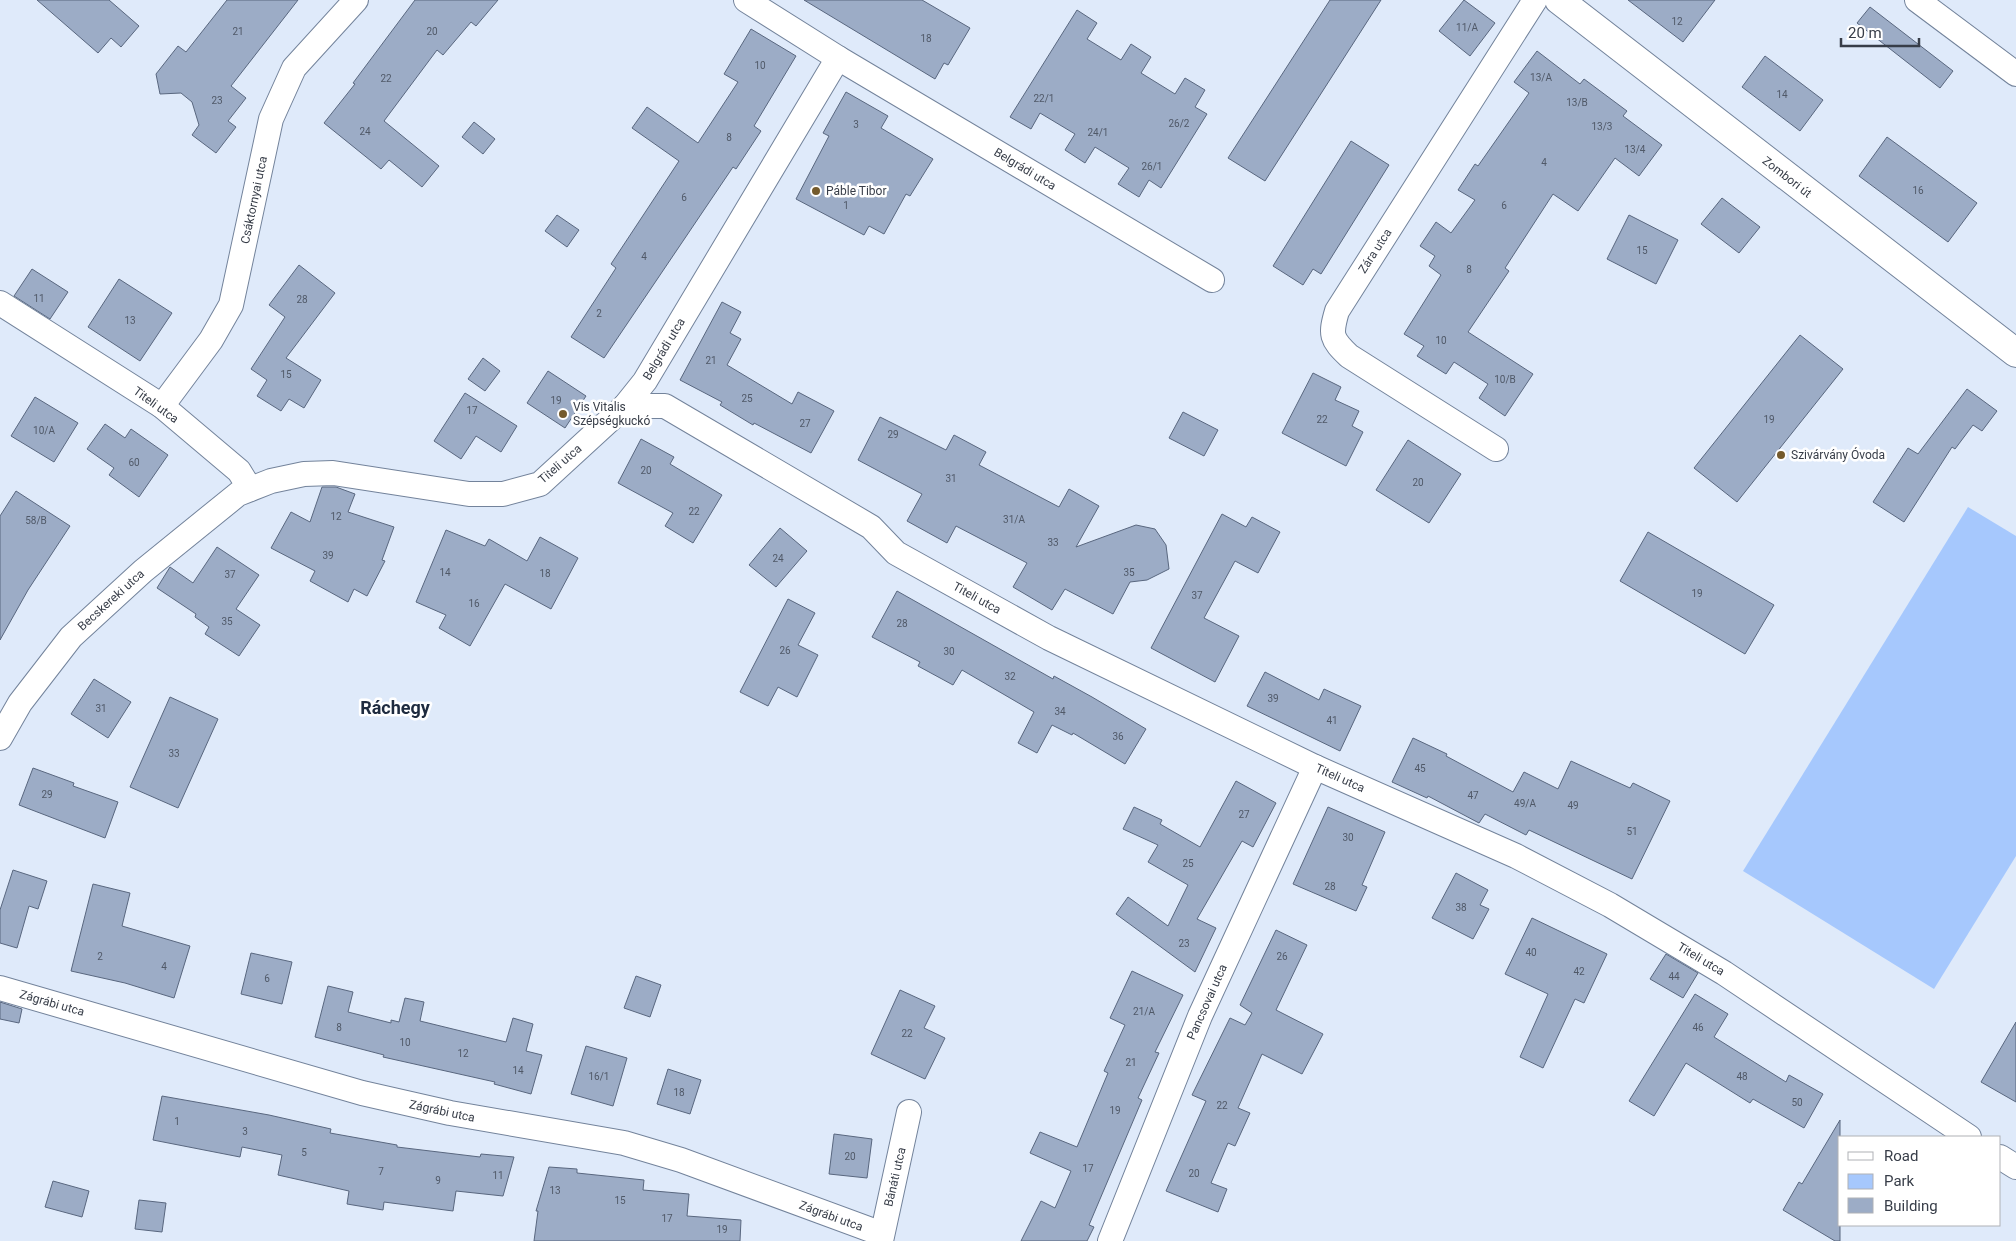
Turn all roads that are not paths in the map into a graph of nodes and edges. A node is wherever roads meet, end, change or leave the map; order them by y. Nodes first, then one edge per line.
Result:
1 (356, 0) edge
2 (746, 0) edge
3 (1536, 0) edge
4 (1559, 0) edge
5 (1917, 0) edge
6 (838, 58) junction
7 (2016, 74) edge
8 (1212, 280) dead end
9 (0, 303) edge
10 (2016, 353) edge
11 (162, 406) junction
12 (625, 406) junction
13 (1496, 449) dead end
14 (250, 489) junction
15 (0, 738) edge
16 (1315, 767) junction
17 (0, 988) edge
18 (909, 1112) dead end
19 (1967, 1136) edge
20 (2001, 1157) edge
21 (2016, 1167) edge
22 (881, 1238) edge
23 (1110, 1241) edge

1 - 11 street, Csáktornyai utca
2 - 6 street, Belgrádi utca
3 - 13 street, Zára utca
4 - 10 street, Zombori út
5 - 7 street
6 - 8 street, Belgrádi utca
6 - 12 street, Belgrádi utca
9 - 11 street, Titeli utca
11 - 14 street, Titeli utca
12 - 14 street, Titeli utca
12 - 16 street, Titeli utca
14 - 15 street, Becskereki utca
16 - 19 street, Titeli utca
16 - 23 street, Pancsovai utca
17 - 22 street, Zágrábi utca
18 - 22 street, Bánáti utca
20 - 21 street

